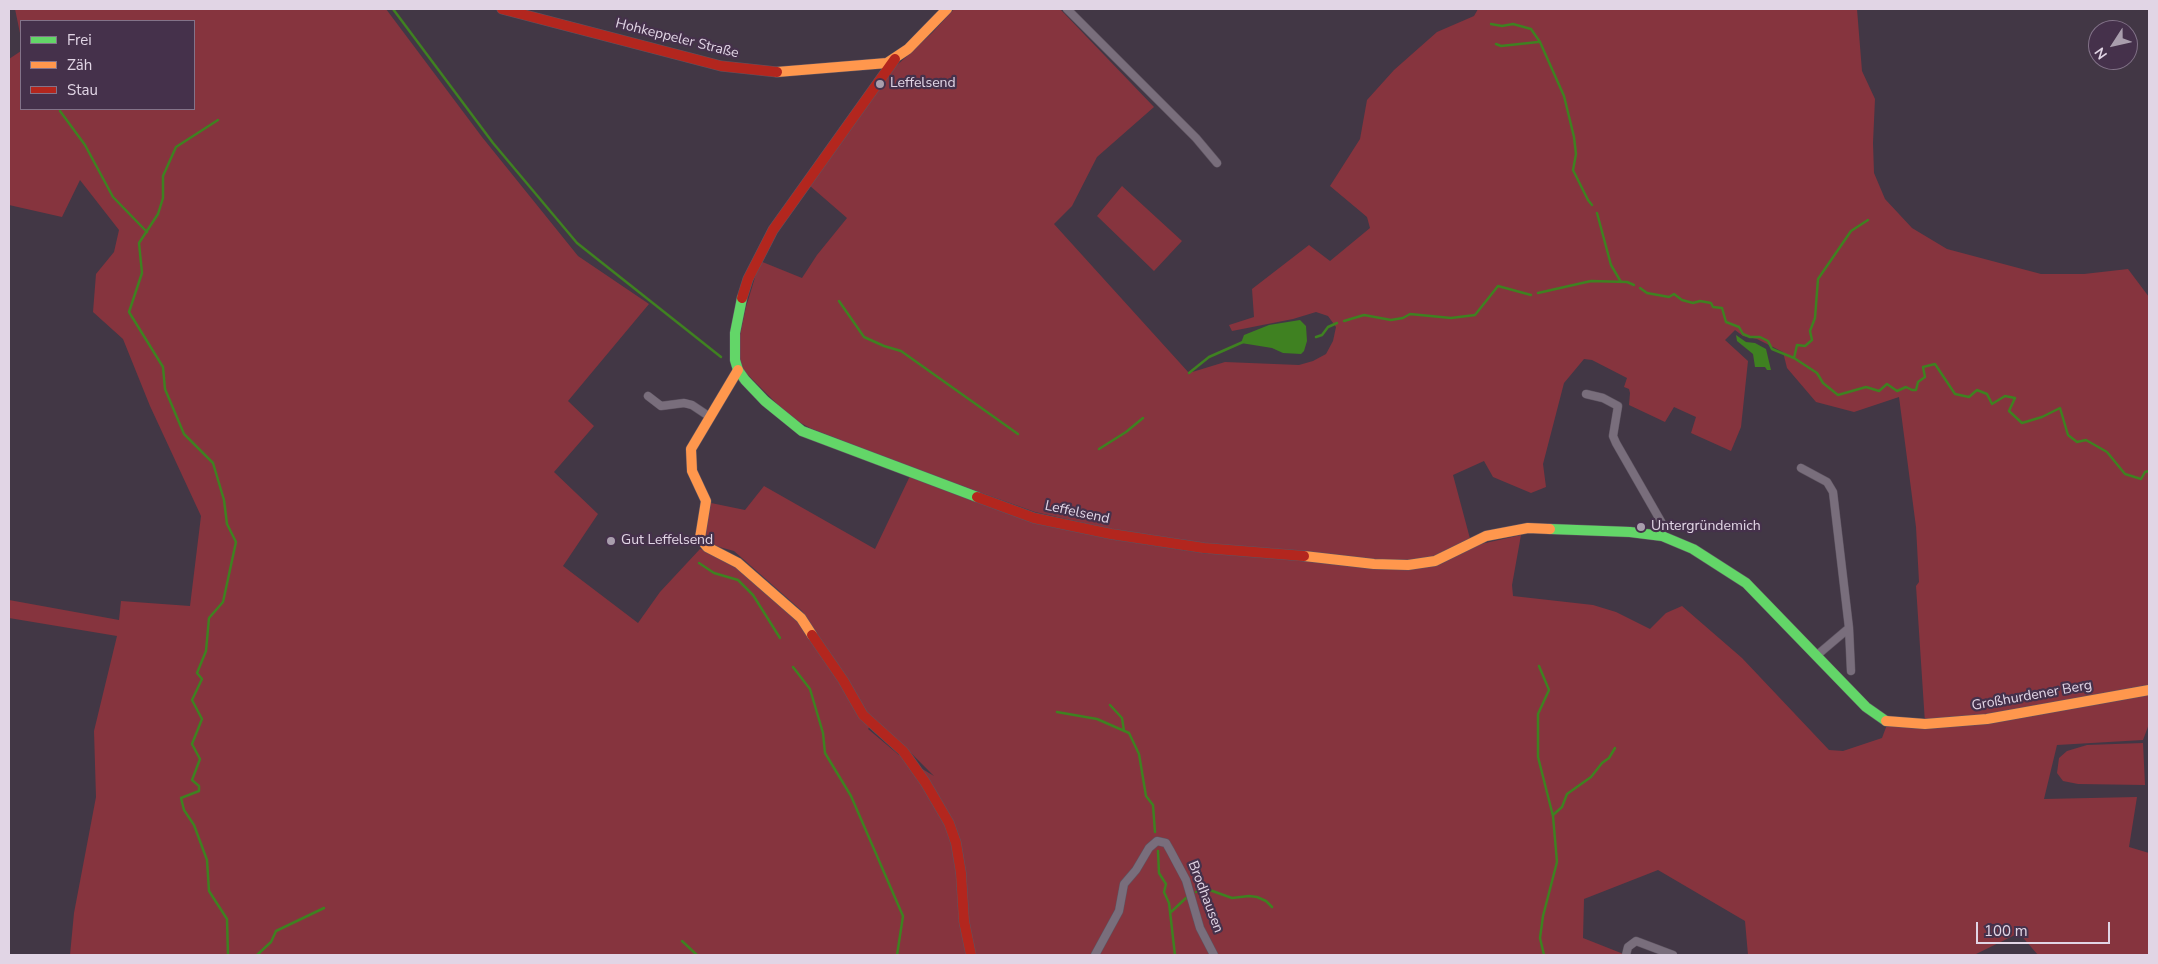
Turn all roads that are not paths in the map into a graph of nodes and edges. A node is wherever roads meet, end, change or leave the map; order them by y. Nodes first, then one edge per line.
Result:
1 (502, 9) edge
2 (947, 9) edge
3 (1067, 9) edge
4 (895, 59) junction
5 (1217, 163) dead end
6 (738, 370) junction
7 (1586, 394) dead end
8 (648, 396) dead end
9 (710, 417) junction
10 (1801, 468) dead end
11 (1662, 536) junction
12 (1848, 628) junction
13 (1816, 656) junction
14 (1851, 671) dead end
15 (2149, 690) edge
16 (971, 955) edge
17 (1094, 955) edge
18 (1214, 955) edge
19 (1626, 955) edge
20 (1674, 955) edge

1 - 4 street, Hohkeppeler Straße
2 - 4 street, Hohkeppeler Straße
3 - 5 street
4 - 6 street
6 - 9 street
6 - 11 street, Leffelsend
7 - 11 street
8 - 9 street
9 - 16 street
10 - 12 street
11 - 13 street
12 - 13 street
12 - 14 street
13 - 15 street, Großhurdener Berg
17 - 18 street, Brodhausen
19 - 20 street

